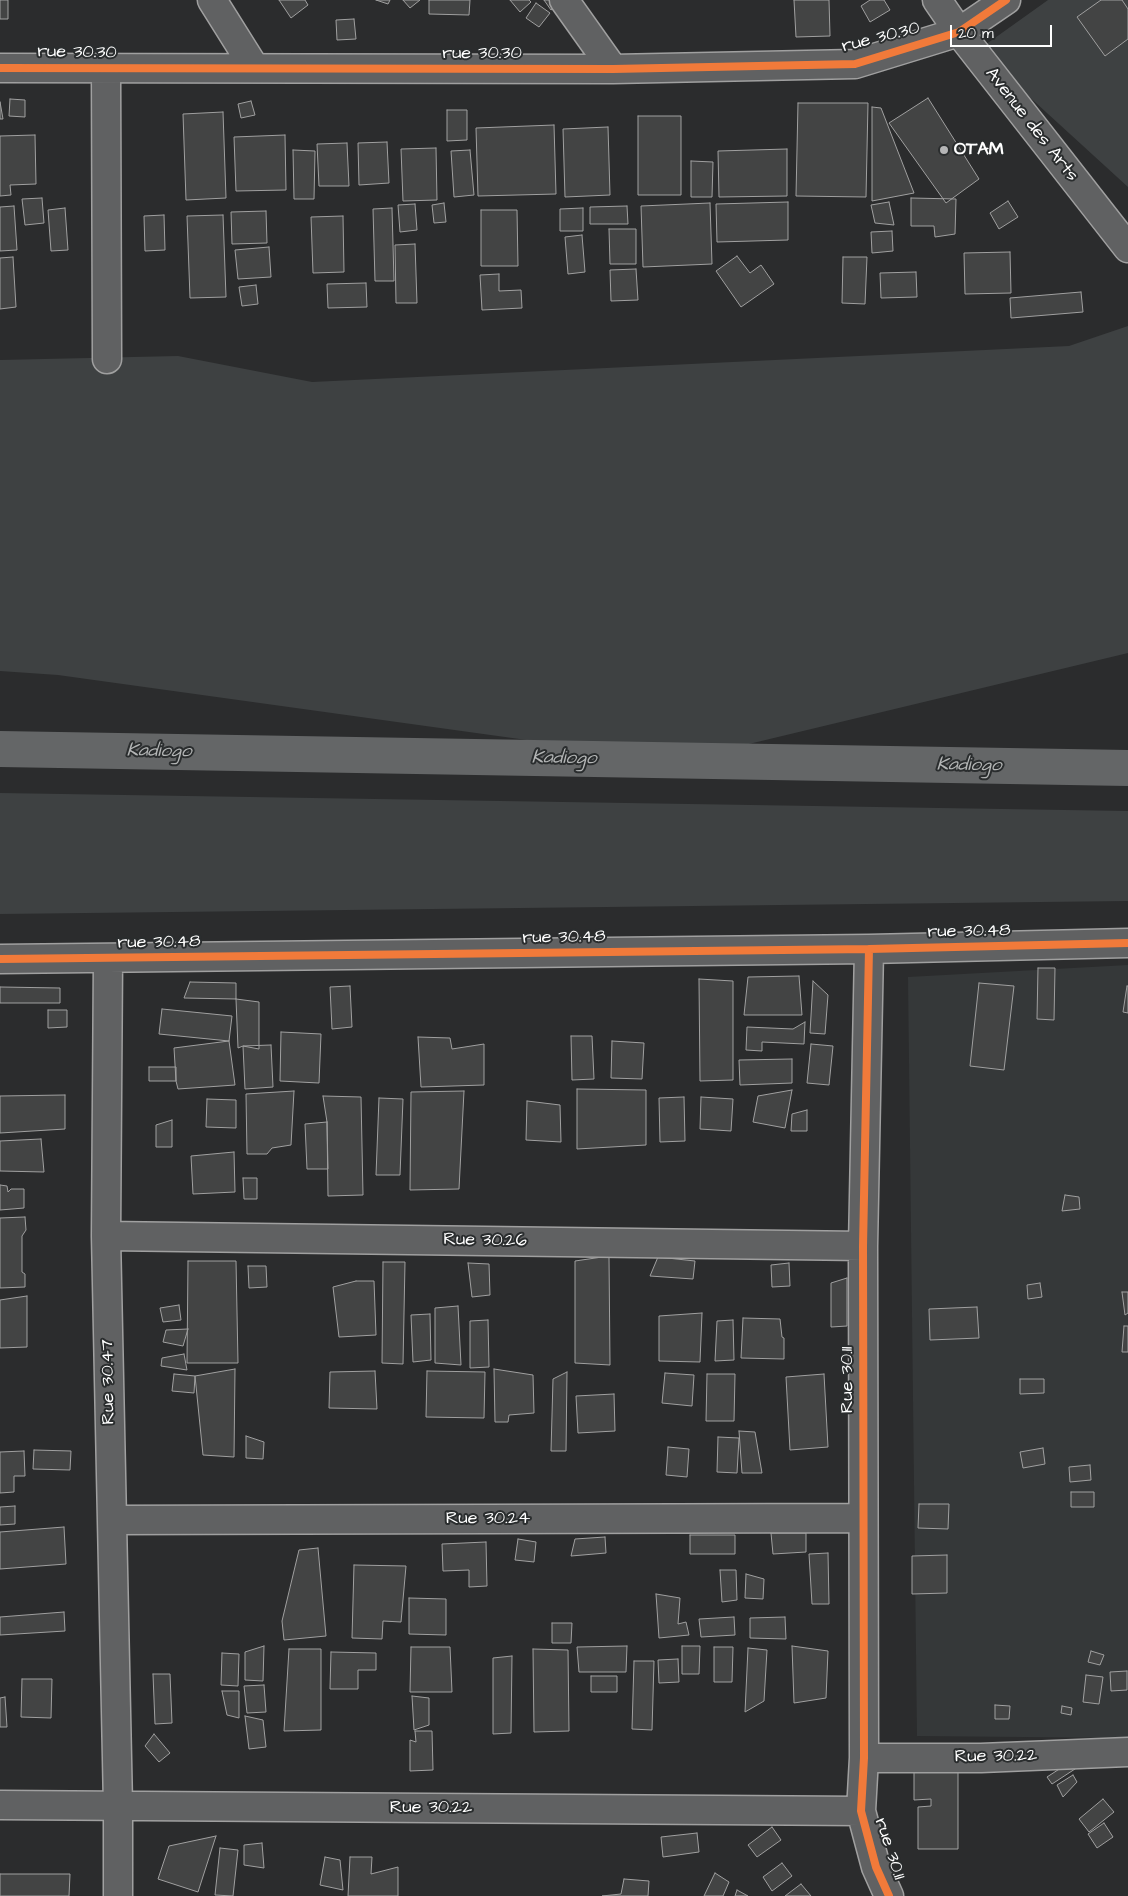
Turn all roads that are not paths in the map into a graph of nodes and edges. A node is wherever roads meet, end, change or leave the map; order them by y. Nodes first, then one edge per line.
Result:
1 (212, 0) edge
2 (564, 0) edge
3 (937, 0) edge
4 (1006, 0) edge
5 (958, 32) junction
6 (254, 67) junction
7 (0, 68) edge
8 (106, 69) junction
9 (613, 69) junction
10 (1128, 248) edge
11 (107, 359) dead end
12 (1128, 943) edge
13 (869, 949) junction
14 (0, 959) edge
15 (108, 959) junction
16 (106, 1236) junction
17 (864, 1246) junction
18 (863, 1518) junction
19 (112, 1520) junction
20 (1128, 1752) edge
21 (864, 1758) junction
22 (0, 1805) edge
23 (118, 1806) junction
24 (861, 1811) junction
25 (118, 1896) edge
26 (889, 1896) edge

1 - 6 street
2 - 9 street
3 - 5 street, Avenue des Arts
4 - 5 street, rue 30.30
5 - 9 street, rue 30.30
5 - 10 street, Avenue des Arts
6 - 8 street, rue 30.30
6 - 9 street, rue 30.30
7 - 8 street, rue 30.30
8 - 11 street
12 - 13 street, rue 30.48
13 - 15 street, rue 30.48
13 - 17 street, Rue 30.11
14 - 15 street, rue 30.48
15 - 16 street, Rue 30.47
16 - 17 street, Rue 30.26
16 - 19 street, Rue 30.47
17 - 18 street, Rue 30.11
18 - 19 street, Rue 30.24
18 - 21 street, Rue 30.11
19 - 23 street, Rue 30.47
20 - 21 street, Rue 30.22
21 - 24 street, Rue 30.11
22 - 23 street, Rue 30.22
23 - 24 street, Rue 30.22
23 - 25 street, Rue 30.47
24 - 26 street, rue 30.11

